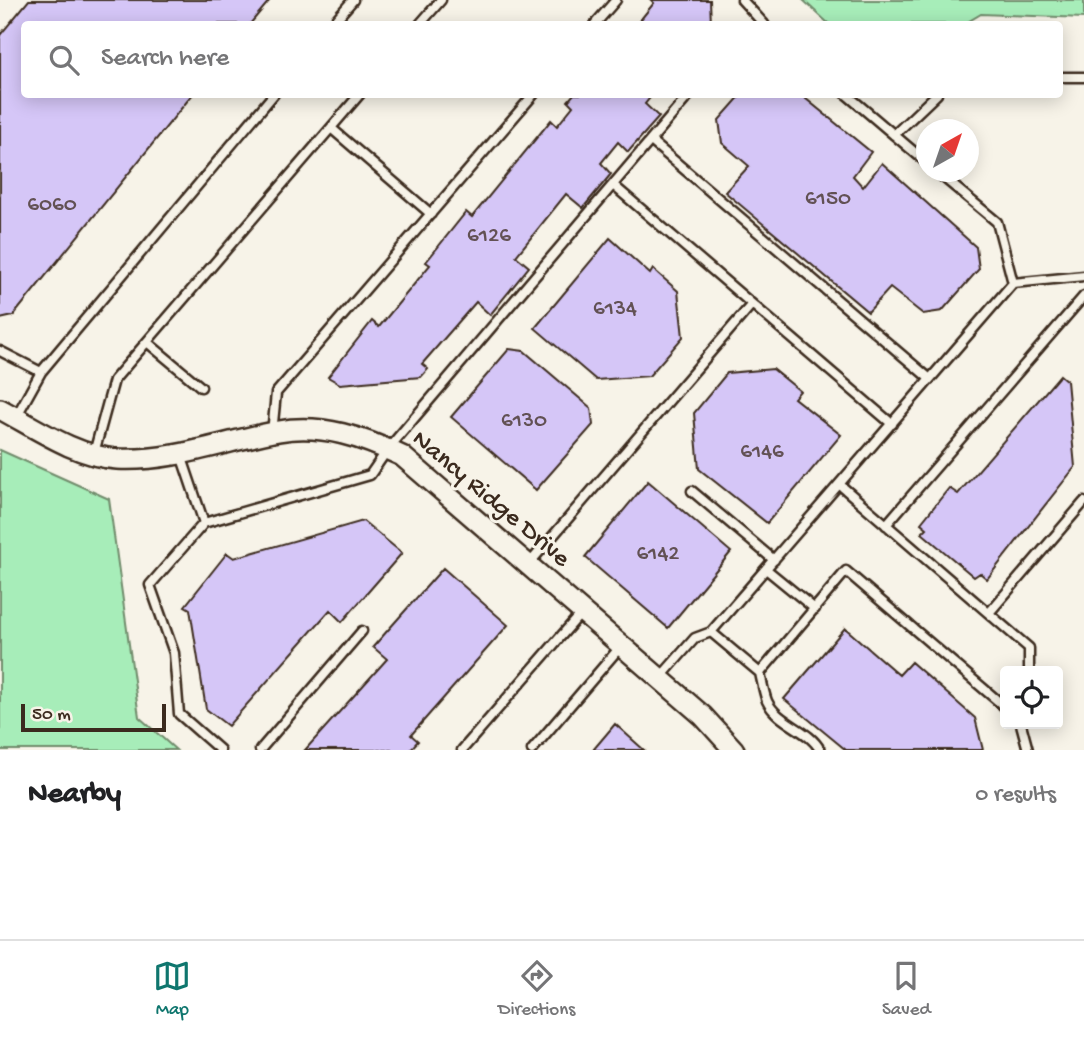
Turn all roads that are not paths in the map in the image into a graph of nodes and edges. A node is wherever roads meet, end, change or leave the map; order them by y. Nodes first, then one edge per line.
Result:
1 (353, 0) edge
2 (441, 0) edge
3 (616, 0) edge
4 (742, 0) edge
5 (335, 21) edge
6 (423, 21) edge
7 (598, 21) edge
8 (761, 21) edge
9 (1063, 77) edge
10 (1084, 77) edge
11 (271, 98) edge
12 (356, 98) edge
13 (531, 98) edge
14 (687, 98) edge
15 (851, 98) edge
16 (933, 98) edge
17 (331, 128) junction
18 (894, 135) junction
19 (651, 141) junction
20 (916, 154) edge
21 (949, 182) edge
22 (613, 186) junction
23 (431, 214) junction
24 (1084, 276) edge
25 (1013, 283) junction
26 (1084, 296) edge
27 (752, 304) junction
28 (146, 342) junction
29 (0, 351) edge
30 (41, 372) junction
31 (930, 379) junction
32 (201, 387) dead end
33 (8, 413) edge
34 (892, 424) junction
35 (272, 433) junction
36 (388, 449) junction
37 (94, 453) junction
38 (181, 455) junction
39 (839, 484) junction
40 (692, 491) dead end
41 (1084, 502) edge
42 (204, 523) junction
43 (886, 525) junction
44 (774, 560) junction
45 (528, 565) junction
46 (766, 569) junction
47 (815, 609) junction
48 (582, 612) junction
49 (989, 613) junction
50 (362, 631) dead end
51 (711, 632) junction
52 (621, 646) junction
53 (1029, 666) edge
54 (760, 673) junction
55 (659, 679) junction
56 (1000, 703) edge
57 (1022, 729) edge
58 (220, 750) edge
59 (260, 750) edge
60 (462, 750) edge
61 (532, 750) edge
62 (734, 750) edge
63 (820, 750) edge
64 (1028, 750) edge

1 - 5 lane
2 - 6 lane
3 - 7 lane
4 - 8 lane
9 - 10 lane
11 - 30 lane
12 - 17 lane
13 - 23 lane
14 - 19 lane
15 - 18 lane
16 - 18 lane
17 - 23 lane
17 - 28 lane
18 - 20 lane
19 - 22 lane
19 - 31 lane
21 - 25 lane
22 - 27 lane
22 - 36 lane
23 - 35 lane
24 - 25 lane
25 - 31 lane
26 - 43 lane
27 - 34 lane
27 - 45 lane
28 - 32 lane
28 - 37 lane
29 - 30 lane
30 - 33 lane
31 - 34 lane
33 - 37 street, Nancy Ridge Drive
34 - 39 lane
35 - 36 street, Nancy Ridge Drive
35 - 38 street, Nancy Ridge Drive
36 - 42 lane
36 - 45 street, Nancy Ridge Drive
37 - 38 street, Nancy Ridge Drive
38 - 42 lane
39 - 43 lane
39 - 44 lane
40 - 44 lane
41 - 49 lane
42 - 58 lane
43 - 49 lane
44 - 46 lane
45 - 48 street, Nancy Ridge Drive
46 - 47 lane
46 - 51 lane
47 - 54 lane
47 - 56 lane
48 - 52 street, Nancy Ridge Drive
48 - 60 lane
49 - 53 lane
50 - 59 lane
51 - 54 lane
51 - 55 lane
52 - 55 street, Nancy Ridge Drive
52 - 61 lane
54 - 63 lane
55 - 62 street, Nancy Ridge Drive
57 - 64 lane

